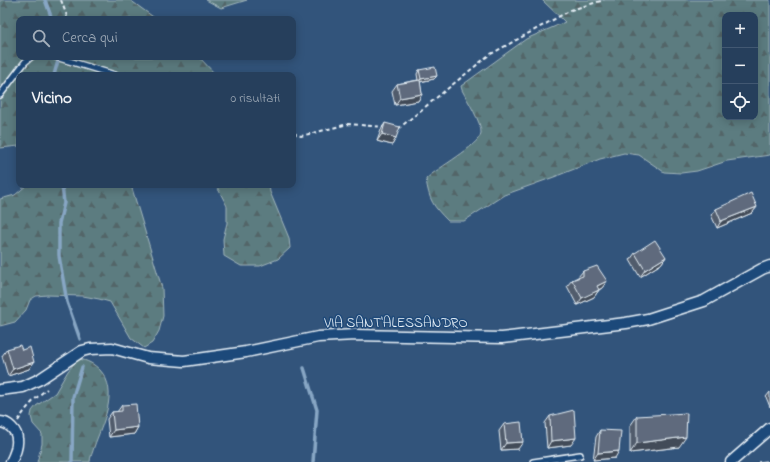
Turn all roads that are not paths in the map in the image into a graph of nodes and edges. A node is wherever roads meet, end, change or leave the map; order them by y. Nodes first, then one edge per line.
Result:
1 (27, 60) edge
2 (66, 60) edge
3 (17, 72) edge
4 (105, 72) edge
5 (16, 74) edge
6 (0, 95) edge
7 (770, 266) edge
8 (0, 390) edge
9 (0, 422) edge
10 (770, 428) edge
11 (580, 455) dead end
12 (12, 462) edge
13 (533, 462) edge
14 (731, 462) edge

1 - 3 lane
2 - 4 lane
5 - 6 lane
7 - 8 street, VIA SANT'ALESSANDRO
9 - 12 street
10 - 14 street
11 - 13 lane

